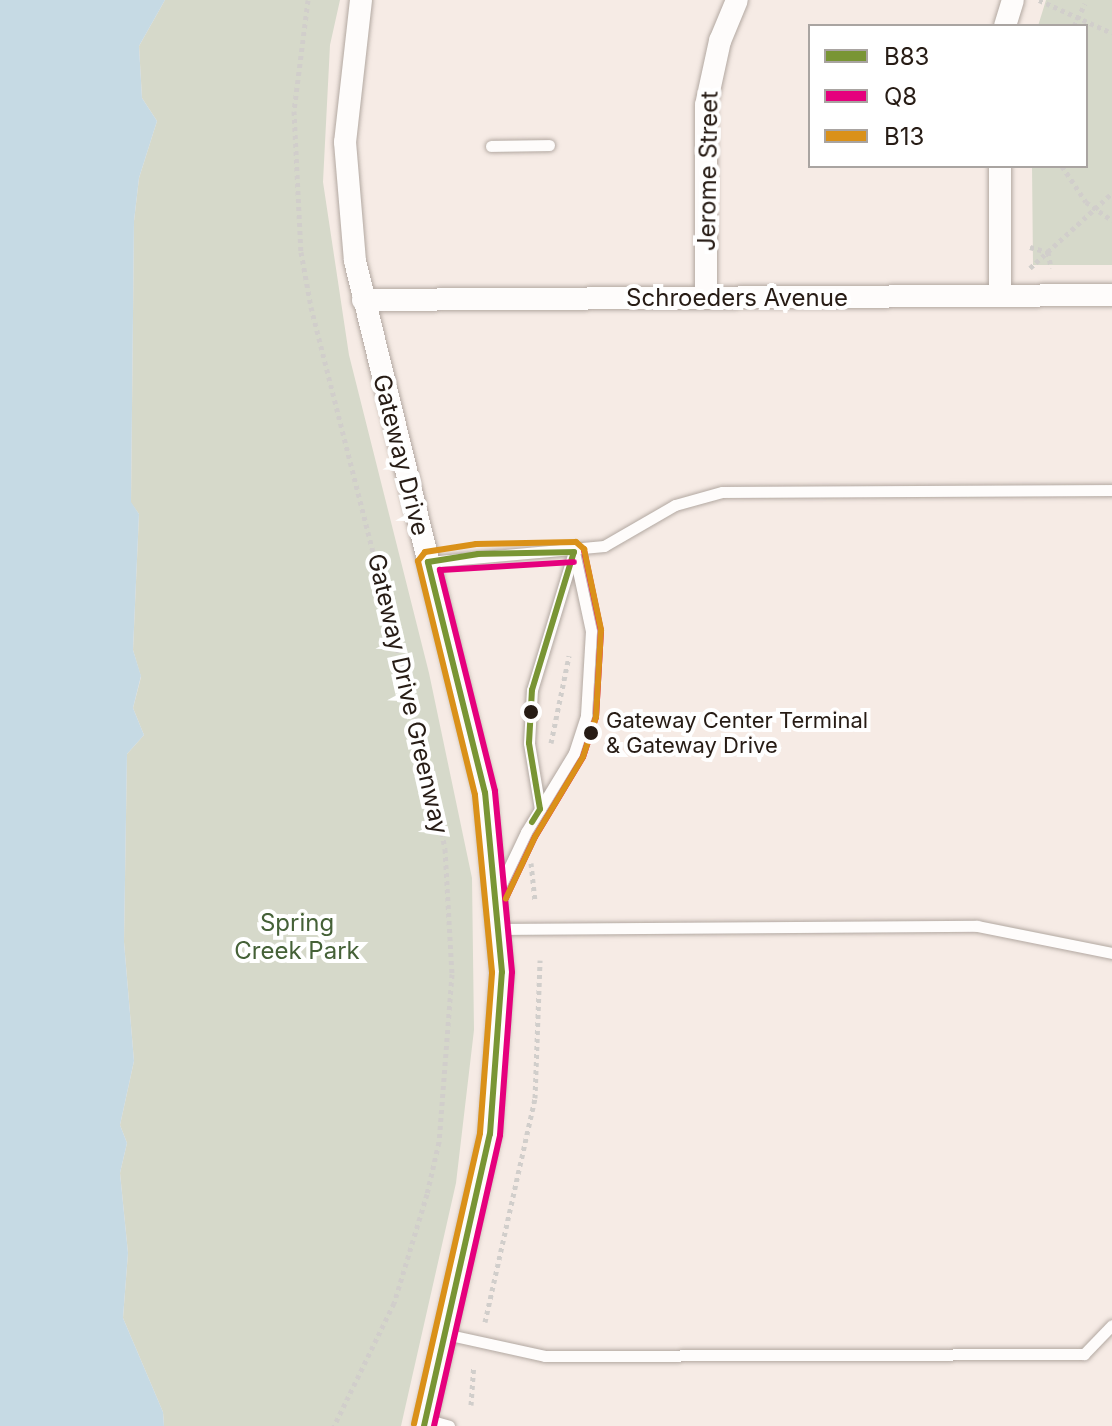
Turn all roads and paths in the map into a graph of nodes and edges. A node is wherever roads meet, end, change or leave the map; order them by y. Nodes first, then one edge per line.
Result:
1 (308, 0) edge
2 (361, 0) edge
3 (737, 0) edge
4 (1013, 0) edge
5 (1039, 0) edge
6 (1085, 3) dead end
7 (1078, 18) junction
8 (1006, 24) edge
9 (1075, 24) edge
10 (1112, 33) edge
11 (549, 145) dead end
12 (491, 146) dead end
13 (1000, 168) edge
14 (1063, 168) edge
15 (1112, 193) edge
16 (1094, 209) junction
17 (1112, 220) edge
18 (1030, 247) dead end
19 (1048, 252) junction
20 (1030, 268) dead end
21 (1051, 268) dead end
22 (1000, 295) junction
23 (1112, 295) edge
24 (706, 298) junction
25 (363, 300) junction
26 (1112, 490) edge
27 (574, 552) junction
28 (428, 562) junction
29 (570, 639) dead end
30 (606, 719) dead end
31 (616, 721) dead end
32 (551, 743) dead end
33 (540, 809) junction
34 (530, 858) dead end
35 (497, 894) junction
36 (535, 901) dead end
37 (500, 929) junction
38 (1112, 953) edge
39 (540, 960) dead end
40 (485, 1322) dead end
41 (1112, 1325) edge
42 (445, 1334) junction
43 (474, 1366) dead end
44 (471, 1405) dead end
45 (425, 1423) edge
46 (334, 1426) edge
47 (449, 1426) edge

1 - 46 path, Gateway Drive Greenway
2 - 25 street, Gateway Drive
3 - 24 street, Jerome Street
4 - 8 street
5 - 7 path
6 - 7 path
7 - 9 path
7 - 10 path
11 - 12 lane
13 - 22 street
14 - 16 path
15 - 16 path
16 - 17 path
16 - 19 path
18 - 19 path
19 - 20 path
19 - 21 path
22 - 23 street, Schroeders Avenue
22 - 24 street, Schroeders Avenue
24 - 25 street, Schroeders Avenue
25 - 28 street, Gateway Drive
26 - 27 lane
27 - 28 lane
27 - 33 lane
27 - 33 lane
28 - 35 street, Gateway Drive
29 - 32 path
30 - 31 path
33 - 35 lane
34 - 36 path
35 - 37 street, Gateway Drive
37 - 38 lane
37 - 42 street, Gateway Drive
39 - 40 path
41 - 42 lane
42 - 45 street, Gateway Drive
43 - 44 path
45 - 47 lane

